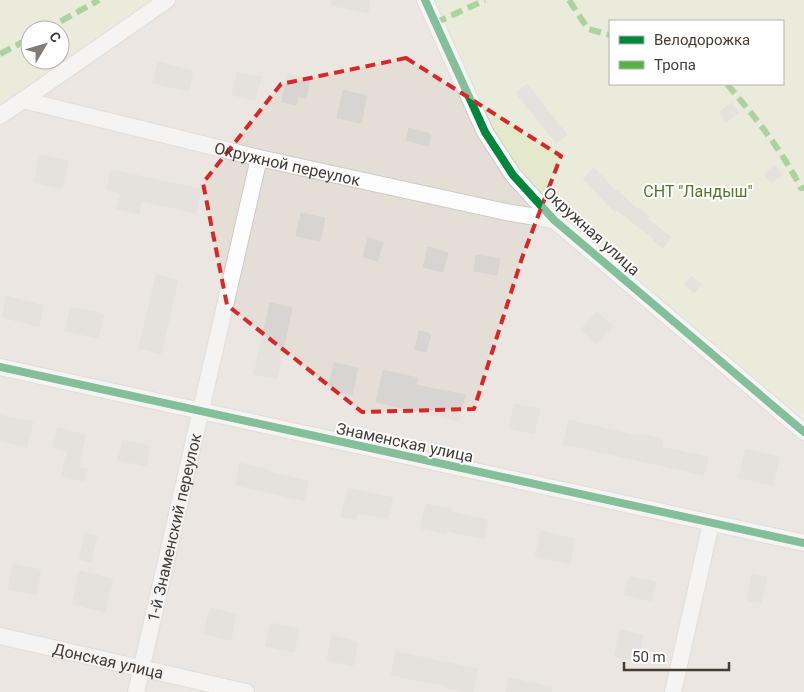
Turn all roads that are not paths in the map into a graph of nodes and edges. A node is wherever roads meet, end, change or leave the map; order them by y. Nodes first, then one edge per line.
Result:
1 (167, 0) edge
2 (425, 0) edge
3 (23, 100) junction
4 (0, 116) edge
5 (259, 158) junction
6 (554, 220) junction
7 (0, 367) edge
8 (201, 411) junction
9 (804, 432) edge
10 (711, 523) junction
11 (804, 543) edge
12 (0, 636) edge
13 (141, 669) junction
14 (136, 692) edge
15 (246, 692) edge
16 (673, 692) edge

1 - 3 street
2 - 6 street, Окружная улица
3 - 4 street
3 - 5 street, Окружной переулок
5 - 6 street, Окружной переулок
5 - 8 street, 1-й Знаменский переулок
6 - 9 street, Окружная улица
7 - 8 street, Знаменская улица
8 - 10 street, Знаменская улица
8 - 13 street, 1-й Знаменский переулок
10 - 11 street, Знаменская улица
10 - 16 street
12 - 13 street, Донская улица
13 - 14 street, 1-й Знаменский переулок
13 - 15 street, Донская улица

